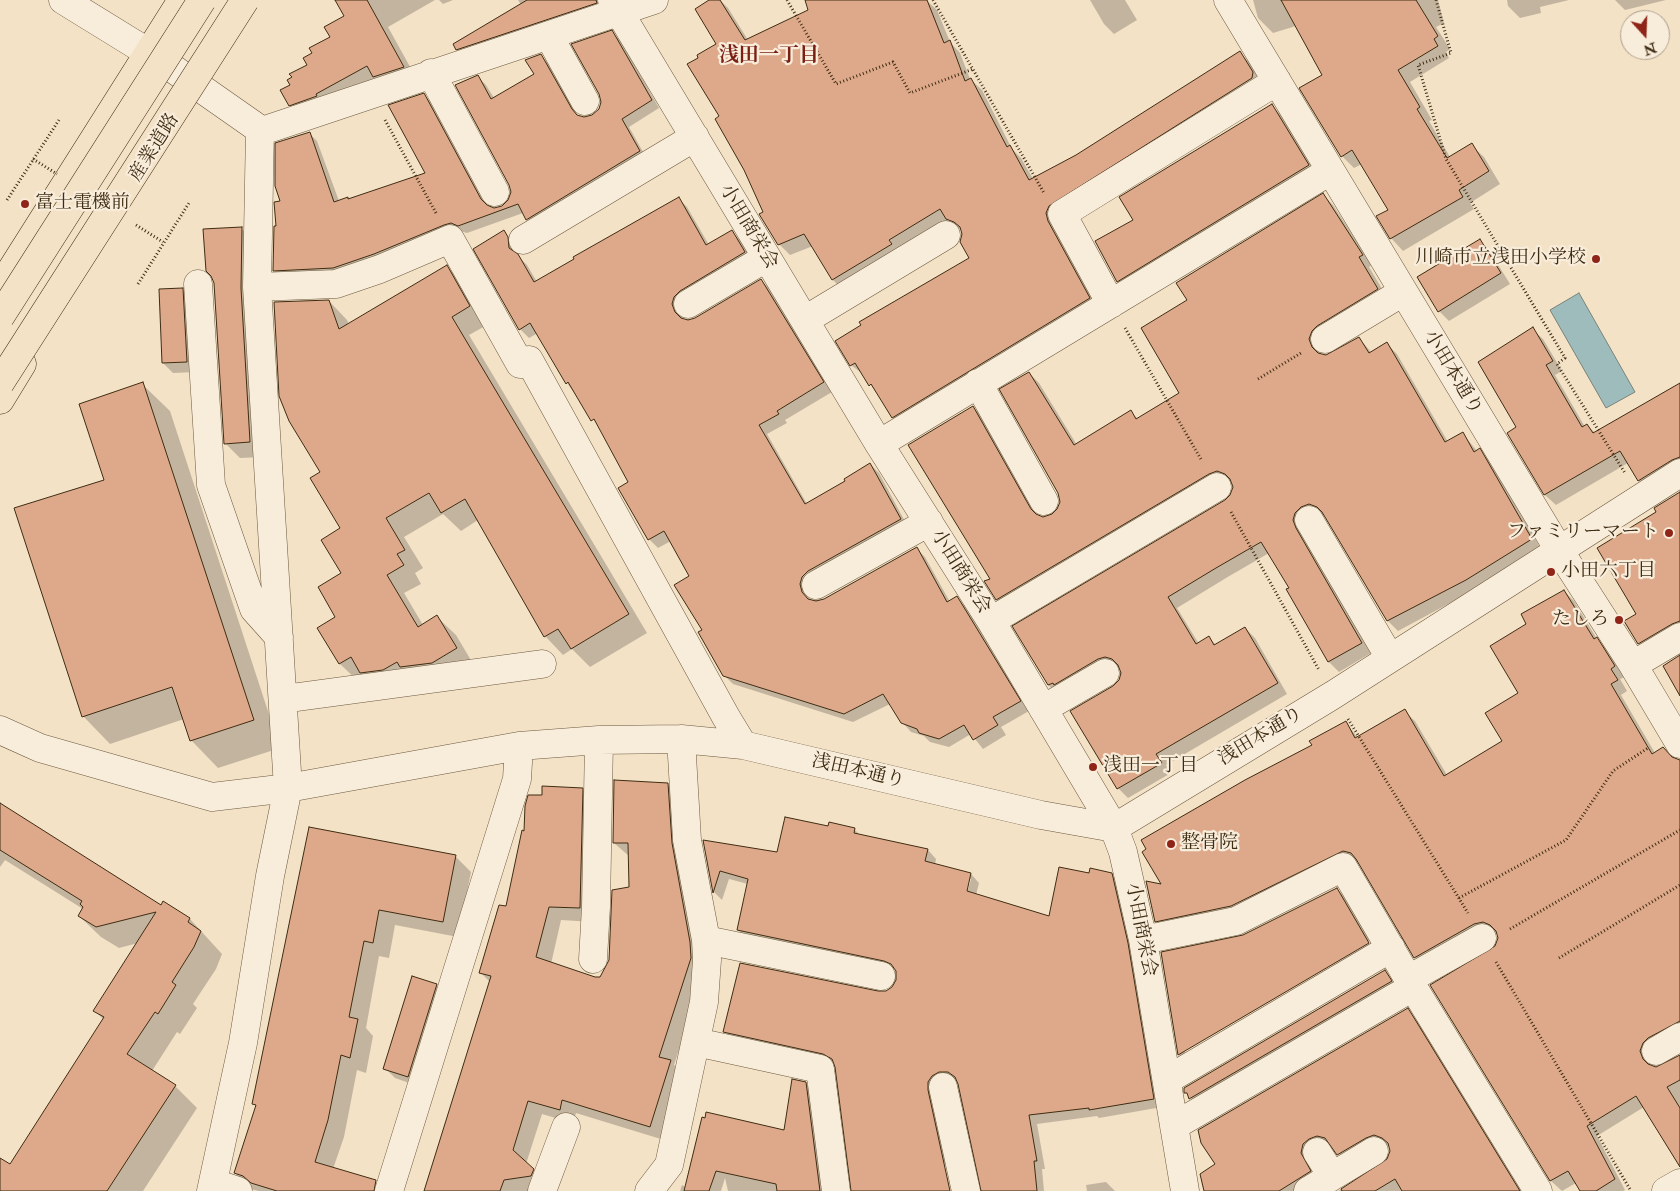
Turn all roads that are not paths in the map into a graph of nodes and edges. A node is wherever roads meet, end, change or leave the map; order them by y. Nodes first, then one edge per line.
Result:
1 (63, 0) edge
2 (182, 0) edge
3 (202, 0) edge
4 (247, 0) edge
5 (654, 0) edge
6 (1228, 0) edge
7 (615, 6) edge
8 (549, 36) junction
9 (156, 57) junction
10 (432, 73) junction
11 (1277, 82) junction
12 (195, 83) junction
13 (585, 101) dead end
14 (261, 130) junction
15 (695, 137) junction
16 (1330, 172) junction
17 (495, 192) dead end
18 (946, 235) dead end
19 (523, 240) dead end
20 (766, 258) junction
21 (198, 284) dead end
22 (258, 287) junction
23 (0, 288) edge
24 (1403, 292) junction
25 (688, 304) dead end
26 (1111, 304) junction
27 (0, 317) edge
28 (804, 320) junction
29 (1325, 339) road end
30 (0, 383) edge
31 (978, 383) junction
32 (0, 400) edge
33 (879, 444) junction
34 (1680, 473) edge
35 (1217, 487) road end
36 (1044, 501) dead end
37 (1309, 520) dead end
38 (929, 522) junction
39 (1559, 550) junction
40 (816, 585) dead end
41 (991, 621) junction
42 (279, 637) junction
43 (1680, 637) edge
44 (1390, 658) junction
45 (542, 664) dead end
46 (1633, 664) junction
47 (1105, 673) dead end
48 (283, 699) junction
49 (1043, 709) junction
50 (0, 730) edge
51 (1678, 734) edge
52 (681, 739) junction
53 (599, 740) junction
54 (743, 745) junction
55 (519, 746) junction
56 (288, 788) junction
57 (1114, 828) junction
58 (706, 940) junction
59 (1143, 940) junction
60 (1483, 941) road end
61 (1391, 948) junction
62 (593, 959) dead end
63 (882, 976) dead end
64 (1411, 983) junction
65 (1680, 1037) edge
66 (696, 1042) junction
67 (1656, 1051) dead end
68 (1167, 1080) junction
69 (943, 1087) dead end
70 (1174, 1126) junction
71 (566, 1127) dead end
72 (1374, 1151) dead end
73 (1317, 1152) dead end
74 (1332, 1176) junction
75 (1680, 1183) edge
76 (221, 1188) edge
77 (389, 1191) edge
78 (542, 1191) edge
79 (648, 1191) edge
80 (836, 1191) edge
81 (966, 1191) edge
82 (1185, 1191) edge
83 (1308, 1191) edge
84 (1538, 1191) edge
85 (1666, 1191) edge

1 - 9 street
2 - 9 main road
3 - 27 main road, bridge
4 - 12 main road, 産業道路
4 - 30 main road, bridge
5 - 7 street
6 - 11 street, 小田本通り
7 - 8 street
7 - 15 street, 小田商栄会
8 - 10 street
8 - 13 street
9 - 12 street
9 - 23 main road
10 - 14 street
10 - 17 street
11 - 16 street, 小田本通り
11 - 26 street
12 - 14 street
12 - 32 main road, 産業道路
14 - 22 street
15 - 19 street
15 - 20 street, 小田商栄会
16 - 24 street, 小田本通り
16 - 26 street
18 - 28 street
20 - 25 street
20 - 28 street, 小田商栄会
21 - 42 street
22 - 42 street
22 - 54 street
24 - 29 street
24 - 39 street, 小田本通り
26 - 31 street
28 - 33 street, 小田商栄会
31 - 33 street
31 - 36 street
33 - 38 street, 小田商栄会
34 - 39 street, 浅田本通り
35 - 41 street
37 - 44 street
38 - 40 street
38 - 41 street, 小田商栄会
39 - 44 street, 浅田本通り
39 - 46 street, 小田本通り
41 - 49 street, 小田商栄会
42 - 48 street
43 - 46 street
44 - 57 street, 浅田本通り
45 - 48 street
46 - 51 street, 小田本通り
47 - 49 street
48 - 56 street
49 - 57 street, 小田商栄会
50 - 56 street, 浅田本通り
52 - 53 street, 浅田本通り
52 - 54 street, 浅田本通り
52 - 58 street
53 - 55 street, 浅田本通り
53 - 62 street
54 - 57 street, 浅田本通り
55 - 56 street, 浅田本通り
55 - 77 street
56 - 76 street
57 - 59 street, 小田商栄会
58 - 63 street
58 - 66 street
59 - 61 street
59 - 68 street, 小田商栄会
60 - 64 street
61 - 64 street
61 - 68 street
64 - 70 street
64 - 84 street
65 - 67 street
66 - 79 street
66 - 80 street
68 - 70 street, 小田商栄会
69 - 81 street
70 - 82 street, 小田商栄会
71 - 78 street
72 - 74 street
73 - 74 street
74 - 83 street
75 - 85 street

